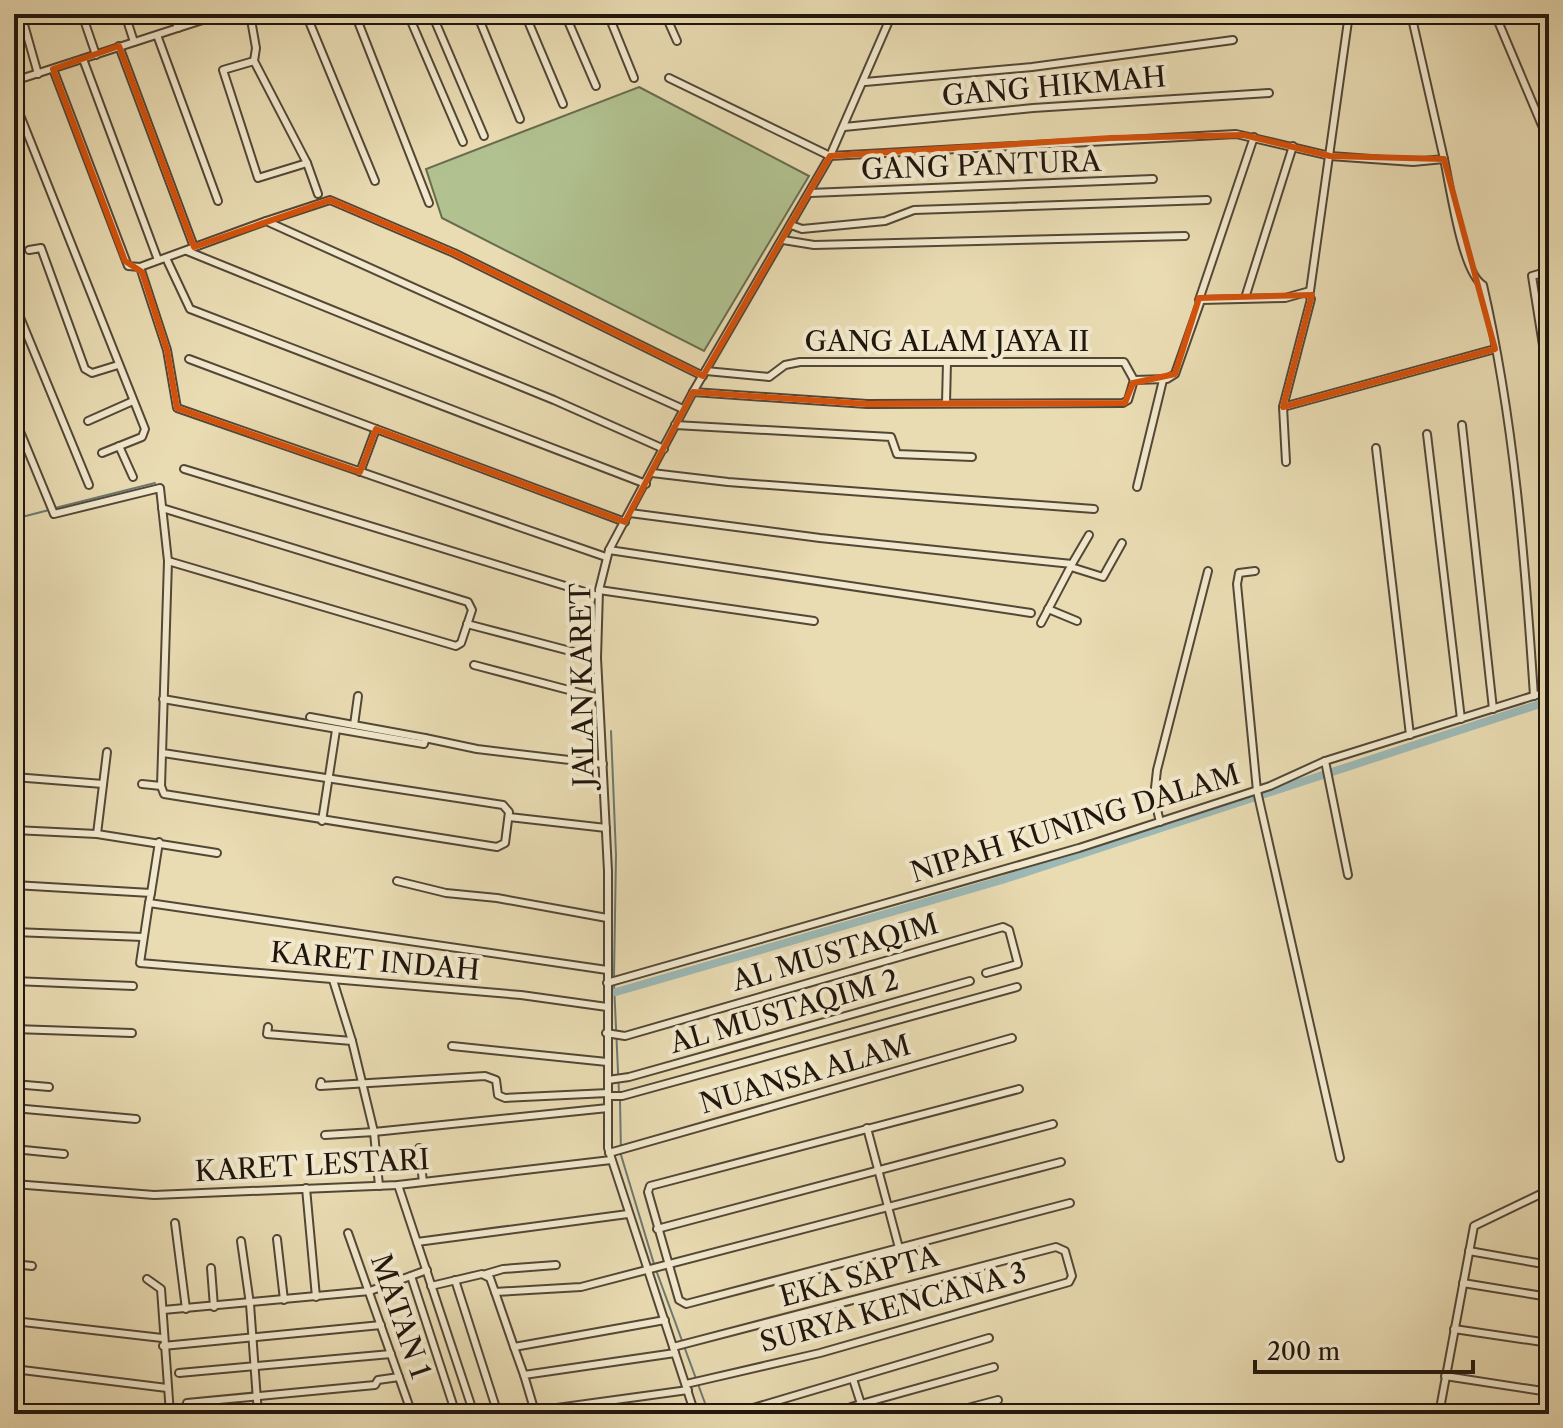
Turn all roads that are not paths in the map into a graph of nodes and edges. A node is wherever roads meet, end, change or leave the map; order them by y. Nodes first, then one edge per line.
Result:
1 (21, 14) edge
2 (82, 14) edge
3 (125, 14) edge
4 (173, 14) edge
5 (221, 14) edge
6 (250, 14) edge
7 (306, 14) edge
8 (355, 14) edge
9 (408, 14) edge
10 (432, 14) edge
11 (477, 14) edge
12 (525, 14) edge
13 (565, 14) edge
14 (608, 14) edge
15 (665, 14) edge
16 (892, 14) edge
17 (1349, 14) edge
18 (1411, 14) edge
19 (1495, 14) edge
20 (1543, 14) edge
21 (207, 16) edge
22 (1549, 26) edge
23 (178, 28) junction
24 (157, 35) junction
25 (1233, 40) dead end
26 (677, 41) dead end
27 (134, 42) junction
28 (119, 46) junction
29 (96, 55) junction
30 (83, 59) junction
31 (254, 61) junction
32 (53, 69) junction
33 (38, 74) junction
34 (634, 78) dead end
35 (669, 78) dead end
36 (14, 81) edge
37 (865, 82) junction
38 (596, 86) dead end
39 (1269, 93) dead end
40 (14, 100) edge
41 (563, 104) dead end
42 (520, 119) dead end
43 (844, 127) junction
44 (484, 136) dead end
45 (1254, 137) junction
46 (463, 142) dead end
47 (1549, 142) edge
48 (1293, 146) junction
49 (830, 156) junction
50 (1330, 156) junction
51 (1444, 159) junction
52 (307, 163) junction
53 (1153, 179) dead end
54 (375, 181) dead end
55 (810, 193) junction
56 (318, 194) dead end
57 (1207, 200) dead end
58 (218, 201) dead end
59 (429, 203) dead end
60 (266, 221) junction
61 (791, 225) junction
62 (1185, 236) dead end
63 (783, 240) junction
64 (194, 247) junction
65 (29, 250) dead end
66 (186, 251) junction
67 (162, 259) junction
68 (140, 267) junction
69 (1549, 271) edge
70 (1308, 293) junction
71 (1245, 298) junction
72 (1198, 302) junction
73 (14, 303) edge
74 (1495, 349) junction
75 (189, 359) dead end
76 (947, 362) junction
77 (118, 365) junction
78 (705, 374) junction
79 (1134, 380) junction
80 (1163, 380) junction
81 (1549, 383) edge
82 (693, 392) junction
83 (133, 401) junction
84 (946, 403) junction
85 (1283, 407) junction
86 (683, 409) junction
87 (14, 417) edge
88 (88, 421) dead end
89 (675, 425) junction
90 (1462, 425) dead end
91 (376, 429) junction
92 (1427, 434) dead end
93 (119, 446) junction
94 (1376, 448) dead end
95 (664, 449) junction
96 (102, 453) dead end
97 (972, 457) dead end
98 (1286, 462) dead end
99 (184, 469) dead end
100 (360, 472) junction
101 (652, 473) junction
102 (133, 477) dead end
103 (646, 484) junction
104 (89, 485) dead end
105 (1137, 487) dead end
106 (162, 508) junction
107 (1094, 509) dead end
108 (630, 513) junction
109 (625, 522) junction
110 (1089, 535) dead end
111 (1122, 543) dead end
112 (607, 553) junction
113 (168, 561) junction
114 (1072, 565) junction
115 (1208, 571) dead end
116 (1255, 571) dead end
117 (598, 593) junction
118 (1048, 609) junction
119 (1031, 613) dead end
120 (814, 621) dead end
121 (1077, 621) dead end
122 (1041, 623) dead end
123 (467, 624) junction
124 (597, 658) junction
125 (474, 665) dead end
126 (1548, 692) edge
127 (358, 696) dead end
128 (1534, 696) junction
129 (599, 698) junction
130 (163, 699) junction
131 (1549, 700) edge
132 (1493, 709) junction
133 (310, 717) dead end
134 (1461, 719) junction
135 (354, 725) junction
136 (336, 730) junction
137 (1410, 735) junction
138 (425, 738) junction
139 (107, 752) dead end
140 (163, 753) junction
141 (603, 764) junction
142 (1326, 765) junction
143 (14, 777) edge
144 (329, 779) junction
145 (103, 784) junction
146 (142, 784) dead end
147 (161, 786) junction
148 (1257, 794) junction
149 (509, 817) junction
150 (322, 821) junction
151 (1160, 822) junction
152 (606, 828) junction
153 (14, 830) edge
154 (97, 834) junction
155 (159, 842) junction
156 (217, 853) dead end
157 (1348, 875) dead end
158 (397, 881) dead end
159 (14, 885) edge
160 (151, 893) junction
161 (149, 903) junction
162 (607, 918) junction
163 (14, 932) edge
164 (143, 937) junction
165 (607, 970) junction
166 (986, 973) dead end
167 (333, 980) junction
168 (14, 981) edge
169 (970, 981) dead end
170 (608, 982) junction
171 (133, 986) dead end
172 (1017, 987) dead end
173 (607, 1007) junction
174 (268, 1027) dead end
175 (14, 1029) edge
176 (132, 1033) dead end
177 (608, 1033) junction
178 (1012, 1038) dead end
179 (352, 1041) junction
180 (452, 1046) dead end
181 (607, 1062) junction
182 (610, 1079) junction
183 (321, 1082) dead end
184 (14, 1084) edge
185 (364, 1086) junction
186 (49, 1087) dead end
187 (1019, 1089) dead end
188 (609, 1095) junction
189 (14, 1108) edge
190 (608, 1108) junction
191 (136, 1119) dead end
192 (1053, 1124) dead end
193 (867, 1128) junction
194 (374, 1132) junction
195 (325, 1135) dead end
196 (419, 1148) dead end
197 (14, 1149) edge
198 (64, 1154) dead end
199 (611, 1155) junction
200 (1340, 1158) dead end
201 (1061, 1162) dead end
202 (878, 1170) junction
203 (423, 1182) junction
204 (14, 1184) edge
205 (398, 1185) junction
206 (379, 1186) junction
207 (306, 1188) junction
208 (1549, 1190) edge
209 (1070, 1203) dead end
210 (888, 1208) junction
211 (628, 1214) junction
212 (175, 1223) dead end
213 (657, 1229) junction
214 (348, 1233) dead end
215 (277, 1239) dead end
216 (241, 1241) dead end
217 (417, 1242) junction
218 (1056, 1247) joint
219 (899, 1248) junction
220 (1469, 1251) junction
221 (14, 1264) edge
222 (556, 1265) dead end
223 (1549, 1265) edge
224 (32, 1266) dead end
225 (668, 1266) junction
226 (211, 1268) dead end
227 (427, 1270) junction
228 (650, 1270) junction
229 (486, 1274) junction
230 (411, 1276) junction
231 (147, 1279) dead end
232 (455, 1280) junction
233 (1463, 1283) junction
234 (431, 1286) junction
235 (370, 1291) junction
236 (495, 1292) junction
237 (316, 1297) junction
238 (1549, 1297) edge
239 (284, 1300) junction
240 (250, 1304) junction
241 (214, 1307) junction
242 (186, 1309) junction
243 (163, 1310) junction
244 (665, 1320) junction
245 (14, 1321) edge
246 (381, 1325) junction
247 (1454, 1329) junction
248 (162, 1338) junction
249 (989, 1338) dead end
250 (251, 1339) junction
251 (1549, 1343) edge
252 (163, 1346) junction
253 (514, 1347) junction
254 (675, 1349) junction
255 (391, 1354) junction
256 (254, 1367) junction
257 (994, 1367) dead end
258 (14, 1369) edge
259 (179, 1373) dead end
260 (524, 1375) junction
261 (1445, 1376) junction
262 (399, 1377) junction
263 (853, 1379) junction
264 (688, 1385) junction
265 (167, 1388) junction
266 (1549, 1392) edge
267 (257, 1397) junction
268 (998, 1400) dead end
269 (187, 1403) dead end
270 (861, 1404) junction
271 (14, 1408) edge
272 (412, 1412) edge
273 (535, 1412) junction
274 (73, 1414) edge
275 (170, 1414) edge
276 (258, 1414) edge
277 (375, 1414) edge
278 (456, 1414) edge
279 (474, 1414) edge
280 (498, 1414) edge
281 (513, 1414) edge
282 (695, 1414) edge
283 (733, 1414) edge
284 (848, 1414) edge
285 (945, 1414) edge
286 (1439, 1414) edge

1 - 33 street
2 - 29 street
3 - 27 street
4 - 23 street
5 - 21 street
6 - 31 street
7 - 54 street
8 - 59 street
9 - 46 street
10 - 44 street
11 - 42 street
12 - 41 street
13 - 38 street
14 - 34 street
15 - 26 street
16 - 37 street, JALAN KARET
17 - 50 street
18 - 51 street
19 - 47 street
20 - 22 street
21 - 23 street
23 - 24 street
24 - 27 street
24 - 58 street
25 - 37 street
27 - 28 street
28 - 29 street
28 - 64 street
29 - 30 street
30 - 32 street
30 - 67 street
31 - 52 street
31 - 52 street
32 - 33 street
32 - 68 street
33 - 36 street
35 - 49 street
37 - 43 street, JALAN KARET
39 - 43 street, GANG HIKMAH
40 - 77 street
43 - 49 street, JALAN KARET
45 - 48 street
45 - 49 street
45 - 72 street
48 - 50 street
48 - 71 street
49 - 55 street, JALAN KARET
50 - 51 street
50 - 70 street
51 - 74 street
52 - 56 street
53 - 55 street, GANG PANTURA
55 - 61 street, JALAN KARET
57 - 61 street
60 - 64 street
60 - 78 street
60 - 86 street
61 - 63 street, JALAN KARET
62 - 63 street
63 - 78 street, JALAN KARET
64 - 66 street
65 - 77 street
66 - 67 street
66 - 95 street
67 - 68 street
67 - 103 street
68 - 100 street
69 - 81 street
70 - 71 street
70 - 85 street
71 - 72 street
72 - 80 street
73 - 104 street
74 - 85 street
74 - 128 street
75 - 91 street
76 - 78 street, GANG ALAM JAYA II
76 - 79 street, GANG ALAM JAYA II
76 - 84 street
77 - 83 street
78 - 82 street, JALAN KARET
79 - 80 street
79 - 84 street
80 - 105 street
82 - 84 street
82 - 86 street, JALAN KARET
83 - 88 street
83 - 93 street
85 - 98 street
86 - 89 street, JALAN KARET
87 - 106 street
89 - 95 street, JALAN KARET
89 - 97 street
90 - 132 street
91 - 100 street
91 - 109 street
92 - 134 street
93 - 96 street
93 - 102 street
94 - 137 street
95 - 101 street, JALAN KARET
99 - 117 street
100 - 112 street
101 - 103 street, JALAN KARET
101 - 107 street
103 - 108 street, JALAN KARET
106 - 113 street
106 - 123 street
108 - 109 street, JALAN KARET
108 - 114 street
109 - 112 street, JALAN KARET
110 - 114 street
111 - 114 street
112 - 117 street, JALAN KARET
112 - 119 street
113 - 123 street
113 - 130 street
114 - 118 street
115 - 151 street
116 - 148 street
117 - 120 street
117 - 124 street, JALAN KARET
118 - 121 street
118 - 122 street
123 - 124 street
124 - 129 street, JALAN KARET
125 - 129 street
126 - 128 street, NIPAH KUNING DALAM
126 - 131 street
127 - 135 street
128 - 132 street, NIPAH KUNING DALAM
129 - 141 street, JALAN KARET
130 - 136 street
130 - 140 street
132 - 134 street, NIPAH KUNING DALAM
133 - 135 street
134 - 137 street, NIPAH KUNING DALAM
135 - 138 street
136 - 138 street
136 - 144 street
137 - 142 street, NIPAH KUNING DALAM
138 - 141 street
139 - 145 street
140 - 144 street
140 - 147 street
141 - 152 street, JALAN KARET
142 - 148 street, NIPAH KUNING DALAM
142 - 157 street
143 - 145 street
144 - 149 street
144 - 150 street
145 - 154 street
146 - 147 street
147 - 150 street
148 - 151 street, NIPAH KUNING DALAM
148 - 200 street
149 - 150 street
149 - 152 street
151 - 170 street, NIPAH KUNING DALAM
152 - 162 street, JALAN KARET
153 - 154 street
154 - 155 street
155 - 156 street
155 - 160 street
158 - 162 street
159 - 160 street
160 - 161 street
161 - 164 street
161 - 165 street
162 - 165 street, JALAN KARET
163 - 164 street
164 - 167 street, KARET INDAH
165 - 170 street, JALAN KARET
166 - 177 street, AL MUSTAQIM
167 - 173 street, KARET INDAH
167 - 179 street
168 - 171 street
169 - 182 street, AL MUSTAQIM 2
170 - 173 street, JALAN KARET
172 - 188 street
173 - 177 street, JALAN KARET
174 - 179 street
175 - 176 street
177 - 181 street, JALAN KARET
178 - 199 street, NUANSA ALAM
179 - 185 street
180 - 181 street
181 - 182 street, JALAN KARET
182 - 188 street, JALAN KARET
183 - 185 street
184 - 186 street
185 - 188 street
185 - 194 street
187 - 193 street
188 - 190 street, JALAN KARET
189 - 191 street
190 - 194 street
190 - 199 street, JALAN KARET
192 - 202 street
193 - 202 street
193 - 213 street
194 - 195 street
194 - 206 street
196 - 203 street
197 - 198 street
199 - 203 street, KARET LESTARI
199 - 211 street, JALAN KARET
201 - 210 street
202 - 210 street
202 - 213 street
203 - 205 street, KARET LESTARI
204 - 207 street, KARET LESTARI
205 - 206 street, KARET LESTARI
205 - 217 street
206 - 207 street, KARET LESTARI
207 - 237 street
208 - 220 street
209 - 219 street
210 - 219 street
210 - 225 street
211 - 217 street
211 - 228 street, JALAN KARET
212 - 242 street
213 - 225 street
214 - 235 street, MATAN 1
215 - 239 street
216 - 240 street
217 - 227 street
218 - 254 street, EKA SAPTA
218 - 264 street, SURYA KENCANA 3
219 - 225 street
220 - 223 street
220 - 233 street
221 - 224 street
222 - 229 street
225 - 228 street
226 - 241 street
227 - 230 street
227 - 234 street
228 - 236 street
228 - 244 street, JALAN KARET
229 - 232 street
229 - 236 street
230 - 235 street
230 - 278 street
231 - 243 street
232 - 234 street
232 - 280 street
233 - 238 street
233 - 247 street
234 - 279 street
235 - 237 street
235 - 246 street, MATAN 1
236 - 253 street
237 - 239 street
239 - 240 street
240 - 241 street
240 - 250 street
241 - 242 street
242 - 243 street
243 - 248 street
244 - 253 street
244 - 254 street, JALAN KARET
245 - 248 street
246 - 250 street
246 - 255 street, MATAN 1
247 - 251 street
247 - 261 street
248 - 252 street
249 - 263 street
250 - 252 street
250 - 256 street
252 - 265 street
253 - 260 street
254 - 260 street, EKA SAPTA
254 - 264 street, JALAN KARET
255 - 256 street
255 - 262 street, MATAN 1
256 - 259 street
256 - 267 street
257 - 270 street
258 - 265 street
260 - 273 street
261 - 266 street
261 - 286 street
262 - 267 street
262 - 272 street, MATAN 1
263 - 270 street
263 - 283 street
264 - 273 street, SURYA KENCANA 3
264 - 282 street, JALAN KARET
265 - 275 street
267 - 269 street
267 - 276 street
268 - 285 street
270 - 284 street
271 - 274 street
272 - 277 street
273 - 281 street, SURYA KENCANA 3

